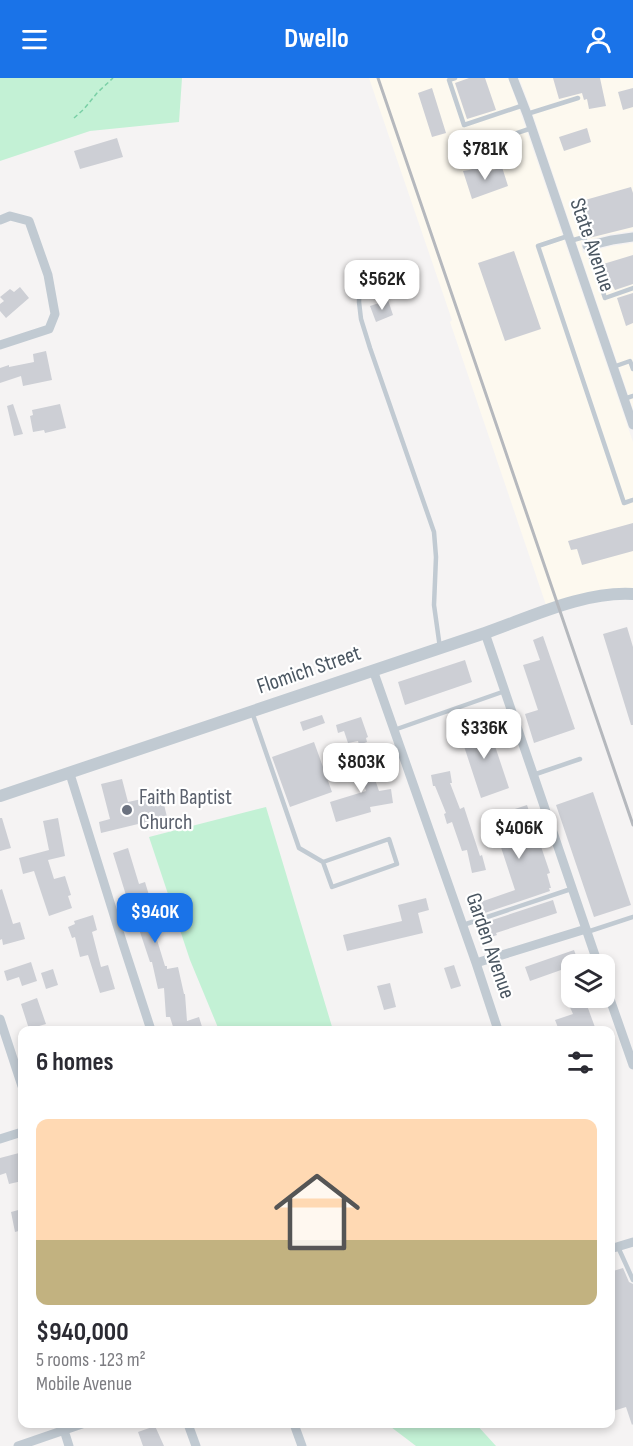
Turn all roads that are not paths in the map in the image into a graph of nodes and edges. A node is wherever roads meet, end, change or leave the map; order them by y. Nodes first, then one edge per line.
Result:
1 (455, 78) edge
2 (513, 78) edge
3 (578, 98) dead end
4 (525, 110) junction
5 (532, 128) junction
6 (468, 166) dead end
7 (5, 218) edge
8 (633, 237) edge
9 (570, 239) junction
10 (587, 246) junction
11 (360, 279) dead end
12 (599, 281) junction
13 (586, 286) junction
14 (633, 288) edge
15 (0, 345) edge
16 (613, 367) junction
17 (633, 369) edge
18 (628, 398) edge
19 (633, 425) edge
20 (633, 500) edge
21 (633, 594) edge
22 (485, 633) junction
23 (440, 648) junction
24 (373, 670) junction
25 (505, 691) junction
26 (252, 712) junction
27 (394, 730) junction
28 (580, 759) dead end
29 (70, 774) junction
30 (534, 775) junction
31 (0, 796) edge
32 (323, 862) junction
33 (572, 888) junction
34 (633, 917) edge
35 (463, 925) junction
36 (586, 930) junction
37 (594, 954) edge
38 (476, 963) junction
39 (613, 1008) edge
40 (0, 1018) edge
41 (150, 1026) edge
42 (497, 1026) edge
43 (633, 1065) edge
44 (18, 1074) edge
45 (18, 1133) edge
46 (0, 1139) edge
47 (633, 1242) edge
48 (615, 1248) edge
49 (615, 1250) edge
50 (633, 1280) edge
51 (70, 1428) edge
52 (190, 1428) edge
53 (295, 1428) edge
54 (64, 1430) junction
55 (18, 1446) edge
56 (69, 1446) edge
57 (196, 1446) edge
58 (302, 1446) edge

1 - 4 lane
2 - 4 street, State Avenue
3 - 4 lane
4 - 5 street, State Avenue
5 - 6 lane
5 - 9 street, State Avenue
7 - 15 street
8 - 10 street
9 - 10 lane
9 - 13 street, State Avenue
9 - 20 lane
10 - 12 lane
11 - 23 lane
12 - 13 lane
12 - 14 lane
13 - 16 street, State Avenue
16 - 17 lane
16 - 18 street, State Avenue
18 - 19 street, State Avenue
21 - 22 street, Flomich Street
22 - 23 street, Flomich Street
22 - 25 street
23 - 24 street, Flomich Street
24 - 26 street, Flomich Street
24 - 27 street, Garden Avenue
25 - 27 lane
25 - 30 street
26 - 29 street, Flomich Street
26 - 32 lane
27 - 35 street, Garden Avenue
28 - 30 lane
29 - 31 street, Flomich Street
29 - 41 street
30 - 33 street
32 - 32 lane
33 - 35 lane
33 - 36 street
34 - 36 lane
35 - 38 street, Garden Avenue
36 - 37 street
36 - 38 street
38 - 42 street, Garden Avenue
39 - 43 street
40 - 44 street
45 - 46 street
47 - 48 street
49 - 50 lane
51 - 54 street
52 - 57 street
53 - 58 street
54 - 55 street
54 - 56 street

